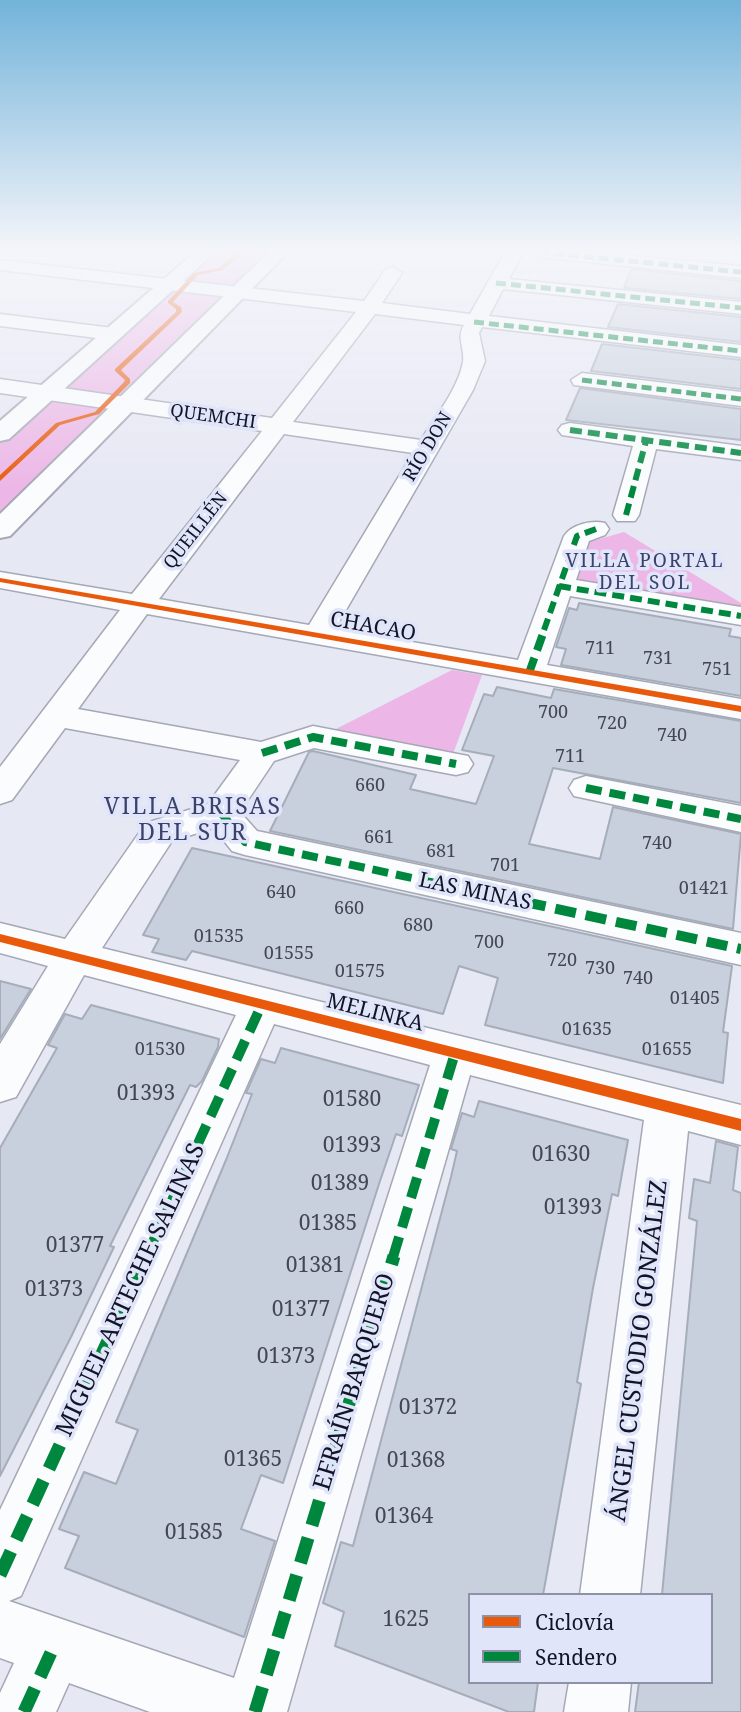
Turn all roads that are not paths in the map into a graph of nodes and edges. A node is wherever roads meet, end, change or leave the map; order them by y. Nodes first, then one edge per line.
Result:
1 (96, 332) edge
2 (115, 332) edge
3 (198, 332) edge
4 (351, 332) edge
5 (471, 332) edge
6 (565, 332) edge
7 (113, 334) junction
8 (741, 351) edge
9 (582, 380) dead end
10 (0, 386) edge
11 (47, 393) junction
12 (741, 399) edge
13 (126, 404) junction
14 (278, 427) junction
15 (570, 430) dead end
16 (0, 434) edge
17 (646, 440) junction
18 (427, 448) junction
19 (741, 453) edge
20 (626, 515) dead end
21 (596, 529) dead end
22 (0, 530) edge
23 (0, 580) edge
24 (559, 586) junction
25 (139, 604) junction
26 (741, 616) edge
27 (316, 637) junction
28 (529, 673) junction
29 (741, 709) edge
30 (58, 716) junction
31 (262, 753) junction
32 (456, 764) dead end
33 (586, 788) dead end
34 (0, 792) edge
35 (221, 813) junction
36 (741, 819) edge
37 (0, 939) edge
38 (741, 949) edge
39 (74, 957) junction
40 (262, 1004) junction
41 (455, 1053) junction
42 (0, 1083) edge
43 (668, 1106) junction
44 (741, 1125) edge
45 (0, 1575) edge
46 (610, 1593) edge
47 (27, 1637) edge
48 (600, 1684) edge
49 (24, 1712) edge
50 (239, 1712) edge
51 (255, 1712) edge
52 (596, 1712) edge

1 - 7 street
2 - 7 main road
3 - 13 main road
4 - 14 street, QUEILLÉN
5 - 18 street, RÍO DON
6 - 8 street
7 - 11 main road
9 - 12 street
10 - 11 street, QUEMCHI
11 - 13 street, QUEMCHI
11 - 16 main road
13 - 14 street, QUEMCHI
13 - 22 main road
14 - 18 street, QUEMCHI
14 - 25 street, QUEILLÉN
15 - 17 street
17 - 19 street
17 - 20 street
18 - 27 street, RÍO DON
21 - 24 street
23 - 25 street, CHACAO
24 - 26 street
24 - 28 street
25 - 27 street, CHACAO
25 - 30 street, QUEILLÉN
27 - 28 street, CHACAO
28 - 29 street, CHACAO
30 - 31 street
30 - 34 street, QUEILLÉN
31 - 32 street
31 - 35 street
33 - 36 street
35 - 38 street, LAS MINAS
35 - 39 street
37 - 39 street, MELINKA
39 - 40 street, MELINKA
39 - 42 street
40 - 41 street, MELINKA
40 - 45 street, MIGUEL ARTECHE SALINAS
41 - 43 street, MELINKA
41 - 51 street, EFRAÍN BARQUERO
43 - 44 street, MELINKA
43 - 46 street, ÁNGEL CUSTODIO GONZÁLEZ
47 - 49 street
47 - 50 street
48 - 52 street

